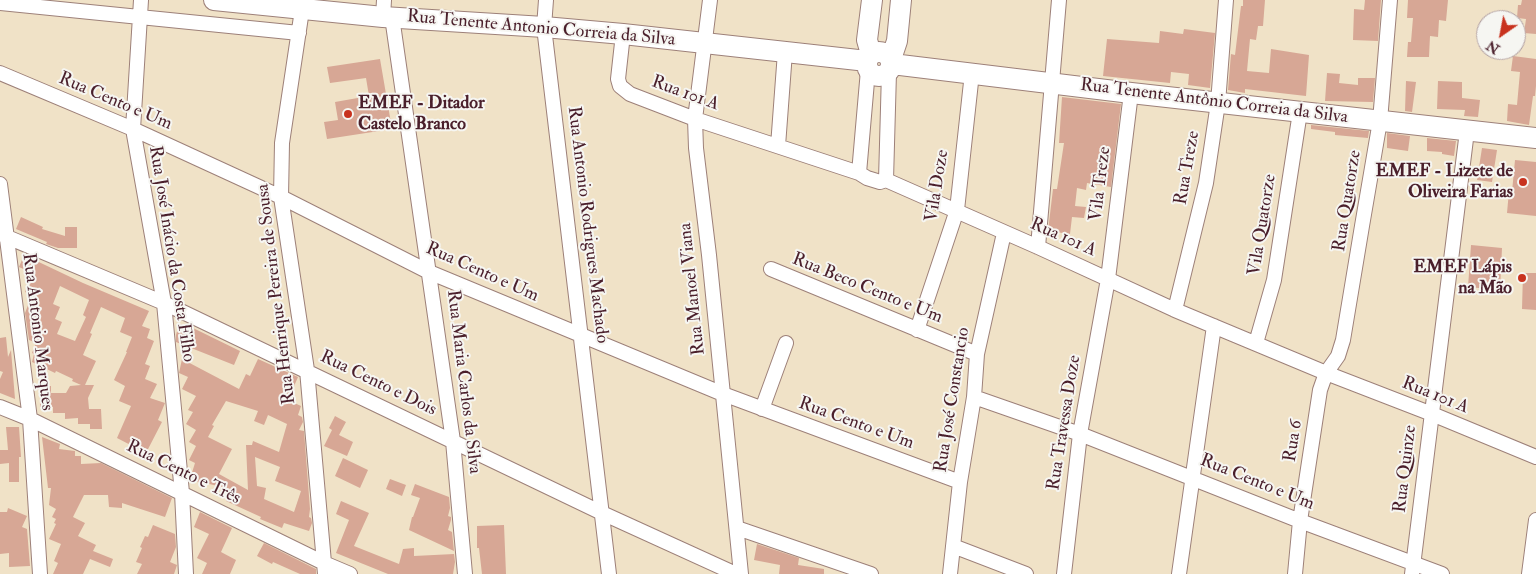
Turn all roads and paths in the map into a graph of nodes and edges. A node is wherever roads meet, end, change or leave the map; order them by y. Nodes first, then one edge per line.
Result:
1 (141, 0) edge
2 (215, 0) edge
3 (546, 0) edge
4 (710, 0) edge
5 (872, 0) edge
6 (901, 0) edge
7 (1059, 0) edge
8 (1226, 0) edge
9 (1390, 0) edge
10 (0, 3) edge
11 (302, 10) junction
12 (386, 11) edge
13 (139, 17) junction
14 (544, 27) junction
15 (300, 33) junction
16 (623, 34) junction
17 (705, 43) junction
18 (785, 52) junction
19 (869, 62) junction
20 (891, 65) junction
21 (0, 73) edge
22 (972, 73) junction
23 (1052, 83) junction
24 (1131, 93) junction
25 (1218, 103) junction
26 (1300, 112) junction
27 (695, 119) junction
28 (1380, 121) junction
29 (133, 129) junction
30 (1467, 131) junction
31 (1536, 138) edge
32 (778, 146) junction
33 (859, 173) junction
34 (886, 180) junction
35 (0, 184) edge
36 (281, 197) junction
37 (957, 210) junction
38 (1004, 233) junction
39 (3, 235) edge
40 (1038, 247) junction
41 (771, 269) dead end
42 (429, 272) junction
43 (1108, 279) junction
44 (164, 303) junction
45 (1175, 310) junction
46 (1214, 326) junction
47 (917, 330) junction
48 (582, 336) junction
49 (786, 343) dead end
50 (1256, 343) junction
51 (977, 354) junction
52 (307, 370) junction
53 (1326, 373) junction
54 (723, 394) junction
55 (974, 396) junction
56 (0, 407) edge
57 (762, 409) junction
58 (1432, 414) junction
59 (30, 419) junction
60 (1080, 434) junction
61 (453, 441) junction
62 (1536, 458) edge
63 (1193, 478) junction
64 (960, 482) junction
65 (182, 493) junction
66 (602, 512) junction
67 (1536, 520) edge
68 (1300, 521) junction
69 (737, 528) junction
70 (953, 546) junction
71 (324, 568) edge
72 (1413, 568) edge
73 (40, 574) edge
74 (186, 574) edge
75 (350, 574) edge
76 (465, 574) edge
77 (609, 574) edge
78 (736, 574) edge
79 (741, 574) edge
80 (871, 574) edge
81 (950, 574) edge
82 (1026, 574) edge
83 (1064, 574) edge
84 (1180, 574) edge
85 (1295, 574) edge
86 (1442, 574) edge
87 (1529, 574) edge

1 - 13 street, Rua José Inácio da Costa Filho
2 - 11 main road, Rua Tenente Antonio Correia da Silva
3 - 14 street, Rua Antonio Rodrigues Machado
4 - 17 street, Rua Manoel Viana
5 - 19 main road
6 - 20 main road
7 - 23 street
8 - 25 street, Rua Treze
9 - 28 street, Rua Quatorze
10 - 13 street
11 - 12 main road, Rua Tenente Antonio Correia da Silva
11 - 15 street, Rua Henrique Pereira de Sousa
12 - 14 main road, Rua Tenente Antonio Correia da Silva
12 - 42 street, Rua Maria Carlos da Silva
13 - 15 street
13 - 29 street, Rua José Inácio da Costa Filho
14 - 16 main road, Rua Tenente Antonio Correia da Silva
14 - 48 street, Rua Antonio Rodrigues Machado
15 - 36 street, Rua Henrique Pereira de Sousa
16 - 17 main road, Rua Tenente Antonio Correia da Silva
16 - 27 street, Rua 101 A
17 - 18 main road, Rua Tenente Antonio Correia da Silva
17 - 27 street, Rua Manoel Viana
18 - 19 main road, Rua Tenente Antonio Correia da Silva
18 - 32 street
19 - 20 main road, Rua Tenente Antonio Correia da Silva
19 - 33 street
20 - 22 main road, Rua Tenente Antônio Correia da Silva
20 - 34 street
21 - 29 street, Rua Cento e Um
22 - 23 main road, Rua Tenente Antônio Correia da Silva
22 - 37 street, Vila Doze
23 - 24 main road, Rua Tenente Antônio Correia da Silva
23 - 40 street
24 - 25 main road, Rua Tenente Antônio Correia da Silva
24 - 43 street, Vila Treze
25 - 26 main road, Rua Tenente Antônio Correia da Silva
25 - 45 street, Rua Treze
26 - 28 main road, Rua Tenente Antônio Correia da Silva
26 - 50 street, Vila Quatorze
27 - 32 street, Rua 101 A
27 - 54 street, Rua Manoel Viana
28 - 30 main road, Rua Tenente Antônio Correia da Silva
28 - 53 street, Rua Quatorze
29 - 36 street, Rua Cento e Um
29 - 44 street, Rua José Inácio da Costa Filho
30 - 31 main road, Rua Tenente Antônio Correia da Silva
30 - 58 street, Rua Quinze
32 - 33 street, Rua 101 A
33 - 34 street, Rua 101 A
34 - 37 street, Rua 101 A
35 - 39 street, Rua Antonio Marques
36 - 42 street, Rua Cento e Um
36 - 52 street, Rua Henrique Pereira de Sousa
37 - 38 street, Rua 101 A
37 - 47 street, Vila Doze
38 - 40 street, Rua 101 A
38 - 51 street, Rua José Constancio
39 - 44 street, Rua Cento e Dois
39 - 59 street, Rua Antonio Marques
40 - 43 street, Rua 101 A
41 - 47 street, Rua Beco Cento e Um
42 - 48 street, Rua Cento e Um
42 - 61 street, Rua Maria Carlos da Silva
43 - 45 street, Rua 101 A
43 - 60 street, Rua Travessa Doze
44 - 52 street, Rua Cento e Dois
44 - 65 street, Rua José Inácio da Costa Filho
45 - 46 street, Rua 101 A
46 - 50 street, Rua 101 A
46 - 63 street
47 - 51 street, Rua Beco Cento e Um
48 - 54 street, Rua Cento e Um
48 - 66 street, Rua Antonio Rodrigues Machado
49 - 57 street
50 - 53 street, Rua 101 A
51 - 55 street, Rua José Constancio
52 - 61 street, Rua Cento e Dois
52 - 71 street, Rua Henrique Pereira de Sousa
53 - 58 street, Rua 101 A
53 - 68 street, Rua 6
54 - 57 street, Rua Cento e Um
54 - 69 street, Rua Manoel Viana
55 - 60 street, Rua Cento e Um
55 - 64 street, Rua José Constancio
56 - 59 street, Rua Cento e Três
57 - 64 street, Rua Cento e Um
58 - 62 street, Rua 101 A
58 - 72 street, Rua Quinze
59 - 65 street, Rua Cento e Três
59 - 73 street, Rua Antonio Marques
60 - 63 street, Rua Cento e Um
60 - 83 street, Rua Travessa Doze
61 - 66 street, Rua Cento e Dois
61 - 76 street, Rua Maria Carlos da Silva
63 - 68 street, Rua Cento e Um
63 - 84 street
64 - 70 street, Rua José Constancio
65 - 71 street, Rua Cento e Três
65 - 74 street, Rua José Inácio da Costa Filho
66 - 77 street, Rua Antonio Rodrigues Machado
66 - 78 street, Rua Cento e Dois
67 - 87 street
68 - 72 street, Rua Cento e Um
68 - 85 street, Rua 6
69 - 79 street, Rua Manoel Viana
69 - 80 street
70 - 81 street, Rua José Constancio
70 - 82 street
71 - 75 street, Rua Cento e Três
72 - 86 street, Rua Cento e Um

